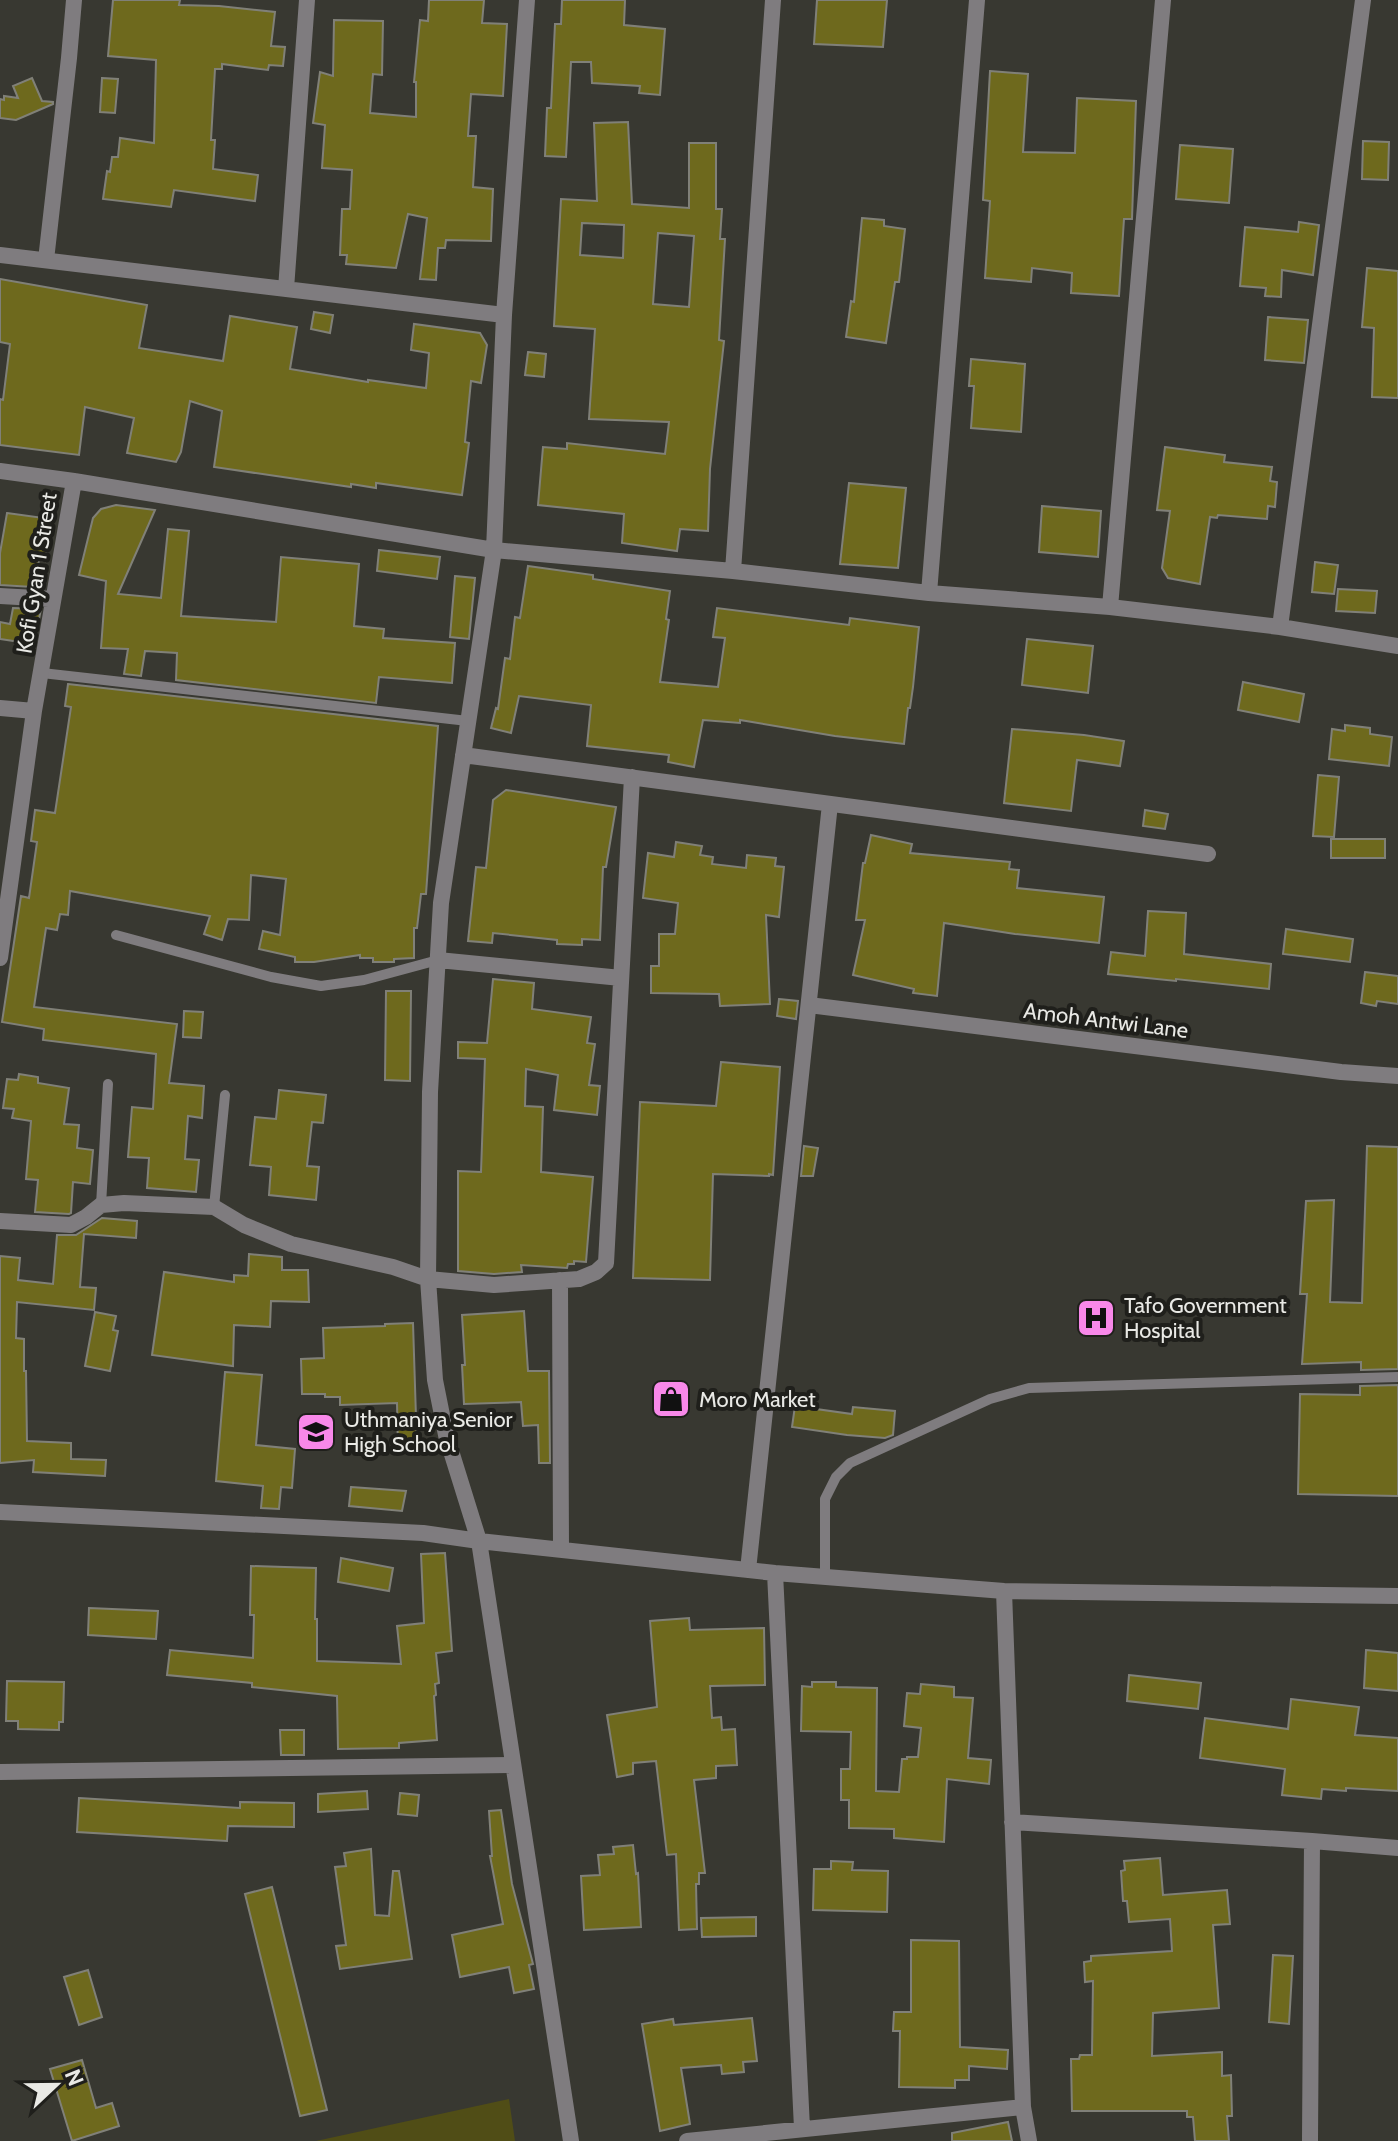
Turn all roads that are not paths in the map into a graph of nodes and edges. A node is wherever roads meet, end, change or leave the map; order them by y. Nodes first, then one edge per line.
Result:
1 (74, 0) edge
2 (307, 0) edge
3 (527, 0) edge
4 (773, 0) edge
5 (977, 0) edge
6 (1163, 0) edge
7 (1363, 0) edge
8 (0, 255) edge
9 (46, 260) junction
10 (286, 289) junction
11 (504, 315) junction
12 (0, 471) edge
13 (74, 481) junction
14 (494, 550) junction
15 (733, 571) junction
16 (929, 593) junction
17 (0, 596) edge
18 (53, 599) junction
19 (1110, 607) junction
20 (1280, 627) junction
21 (1398, 646) edge
22 (42, 673) junction
23 (0, 708) edge
24 (34, 711) junction
25 (468, 721) junction
26 (463, 755) junction
27 (632, 777) junction
28 (830, 804) junction
29 (1208, 854) dead end
30 (116, 935) dead end
31 (0, 958) edge
32 (438, 960) junction
33 (621, 978) junction
34 (809, 1005) junction
35 (1398, 1076) edge
36 (108, 1084) dead end
37 (225, 1095) dead end
38 (101, 1205) junction
39 (214, 1207) junction
40 (0, 1221) edge
41 (428, 1279) junction
42 (560, 1280) junction
43 (1398, 1377) edge
44 (0, 1512) edge
45 (479, 1541) junction
46 (561, 1550) junction
47 (748, 1570) junction
48 (775, 1573) junction
49 (825, 1577) junction
50 (1004, 1591) junction
51 (1398, 1596) edge
52 (513, 1765) junction
53 (0, 1772) edge
54 (1012, 1822) junction
55 (1312, 1841) junction
56 (1398, 1848) edge
57 (1023, 2107) junction
58 (802, 2128) junction
59 (571, 2141) edge
60 (687, 2141) edge
61 (1029, 2141) edge
62 (1310, 2141) edge

1 - 9 street
2 - 10 street
3 - 11 street
4 - 15 street
5 - 16 street
6 - 19 street
7 - 20 street
8 - 9 street
9 - 10 street
10 - 11 street
11 - 14 street
12 - 13 street
13 - 14 street
13 - 18 street, Kofi Gyan 1 Street
14 - 15 street
14 - 25 street
15 - 16 street
16 - 19 street
17 - 18 street
18 - 22 street, Kofi Gyan 1 Street
19 - 20 street
20 - 21 street
22 - 24 street, Kofi Gyan 1 Street
22 - 25 lane
23 - 24 street
24 - 31 street, Kofi Gyan 1 Street
25 - 26 street
26 - 27 street
26 - 32 street
27 - 28 street
27 - 33 street
28 - 29 street
28 - 34 street
30 - 32 lane
32 - 33 street
32 - 41 street
33 - 42 street
34 - 35 street, Amoh Antwi Lane
34 - 47 street
36 - 38 lane
37 - 39 lane
38 - 39 street
38 - 40 street
39 - 41 street
41 - 42 street
41 - 45 street
42 - 46 street
43 - 49 lane
44 - 45 street
45 - 46 street
45 - 52 street
46 - 47 street
47 - 48 street
48 - 49 street
48 - 58 street
49 - 50 street
50 - 51 street
50 - 54 street
52 - 53 street
52 - 59 street
54 - 55 street
54 - 57 street
55 - 56 street
55 - 62 street
57 - 58 street
57 - 61 street
58 - 60 street

